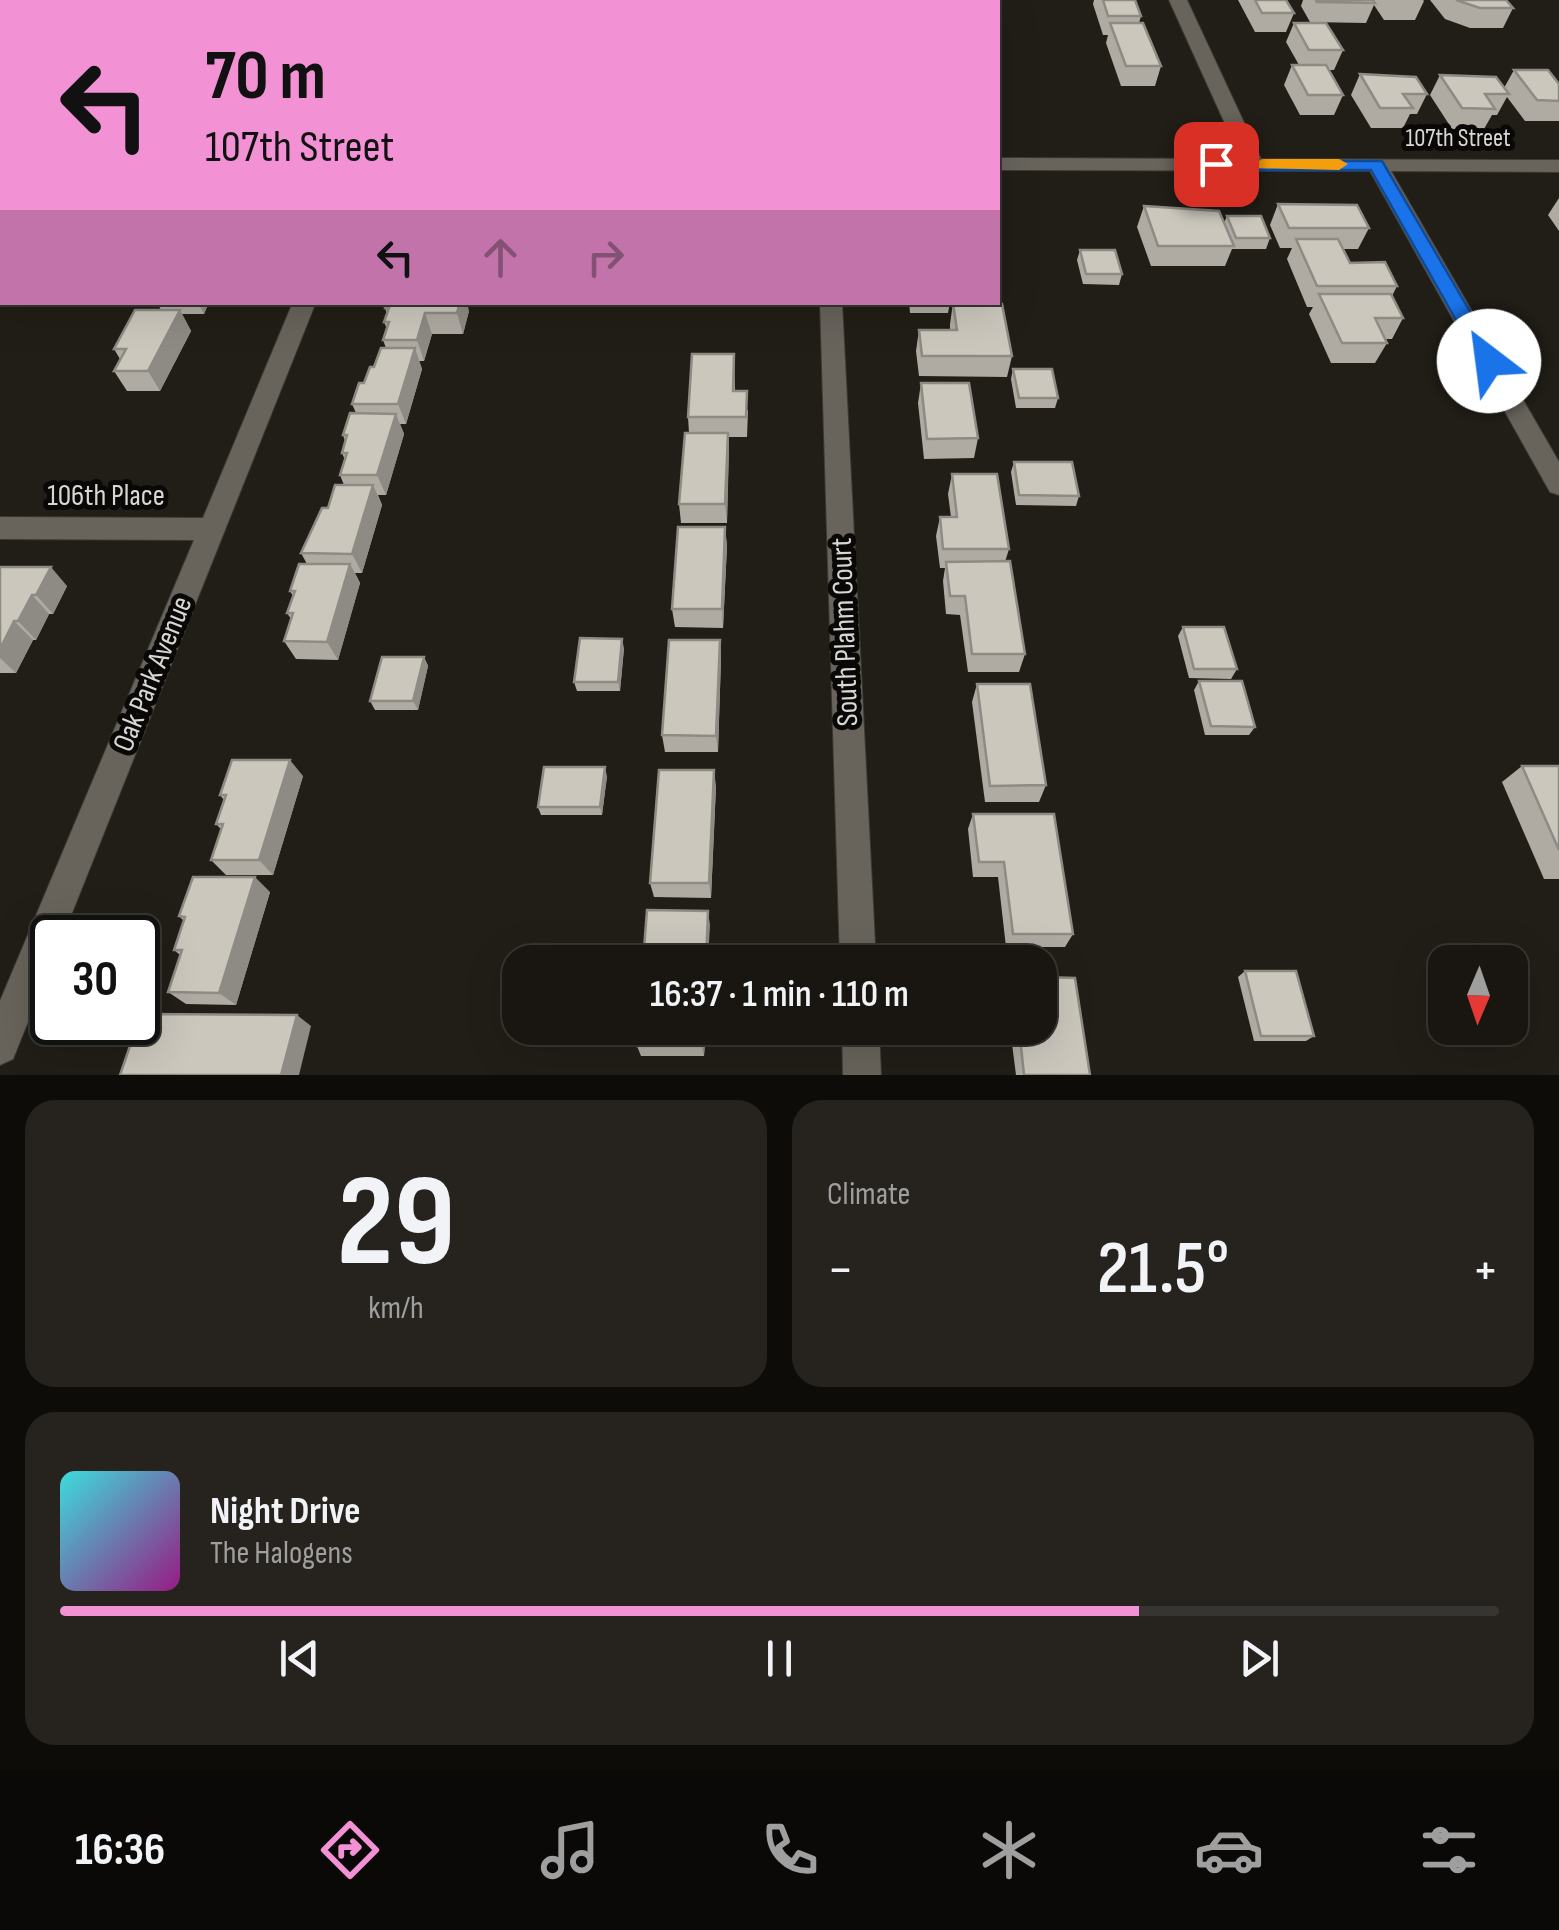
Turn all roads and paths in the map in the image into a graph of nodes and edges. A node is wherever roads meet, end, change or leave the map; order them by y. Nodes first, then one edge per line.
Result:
1 (1178, 0) edge
2 (1000, 164) edge
3 (1253, 164) junction
4 (1376, 165) junction
5 (1559, 166) edge
6 (303, 305) edge
7 (831, 305) edge
8 (1552, 460) edge
9 (1559, 484) edge
10 (0, 528) edge
11 (213, 529) junction
12 (857, 945) edge
13 (861, 1045) edge
14 (0, 1046) edge
15 (862, 1075) edge

1 - 3 street
2 - 3 street, 107th Street
3 - 4 street, 107th Street
4 - 5 street, 107th Street
4 - 8 street
6 - 11 street, Oak Park Avenue
7 - 12 street, South Plahm Court
8 - 9 street
10 - 11 street, 106th Place
11 - 14 street, Oak Park Avenue
13 - 15 street

